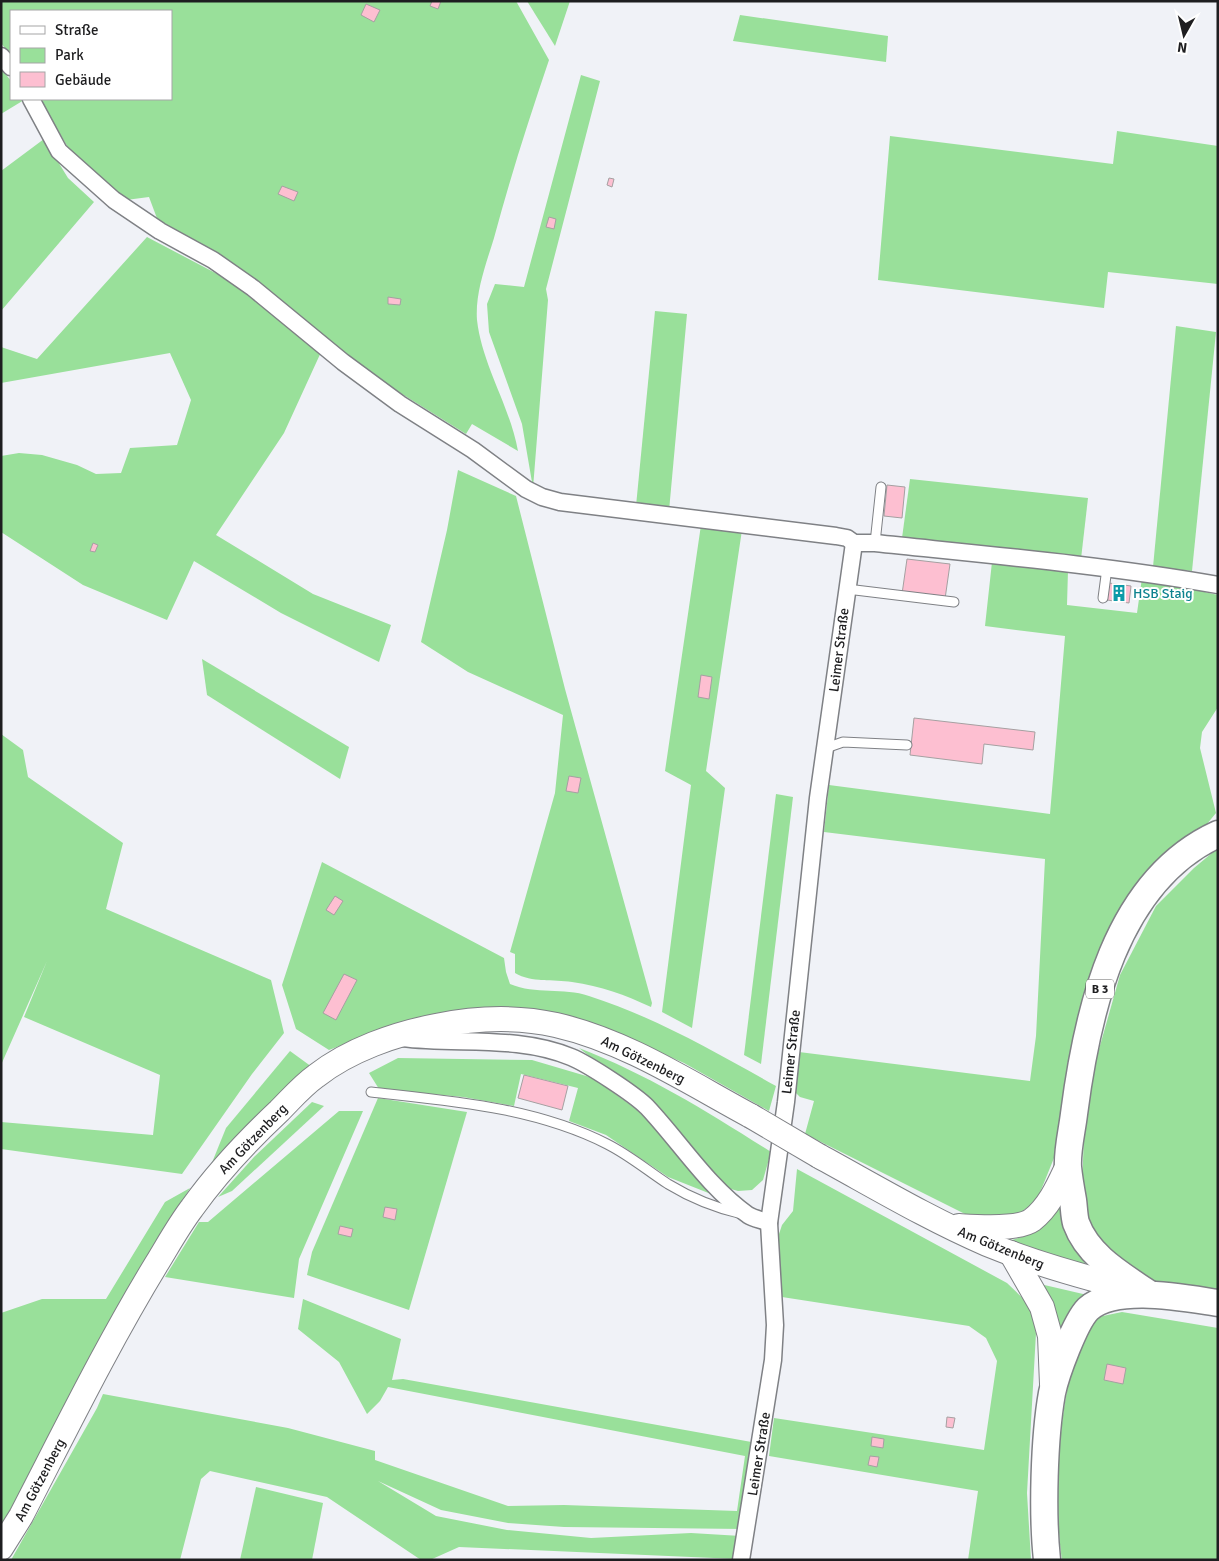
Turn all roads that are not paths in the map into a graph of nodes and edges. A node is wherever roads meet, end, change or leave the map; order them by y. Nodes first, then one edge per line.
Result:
1 (1, 56) edge
2 (10, 66) edge
3 (32, 100) edge
4 (881, 487) dead end
5 (875, 543) junction
6 (854, 544) junction
7 (1107, 568) junction
8 (1218, 585) edge
9 (847, 589) junction
10 (1103, 598) dead end
11 (954, 602) dead end
12 (907, 745) dead end
13 (826, 748) junction
14 (1211, 835) edge
15 (394, 1037) junction
16 (371, 1092) dead end
17 (1068, 1165) junction
18 (749, 1216) junction
19 (769, 1223) junction
20 (945, 1225) junction
21 (1011, 1253) junction
22 (1148, 1293) junction
23 (1218, 1303) edge
24 (1052, 1392) junction
25 (1, 1548) edge
26 (741, 1560) edge
27 (1048, 1560) edge

1 - 2 street
3 - 6 street
4 - 5 lane
5 - 6 street
5 - 7 street
6 - 9 street, Leimer Straße
7 - 8 street
7 - 10 lane
9 - 11 lane
9 - 13 street, Leimer Straße
12 - 13 lane
13 - 19 street, Leimer Straße
14 - 17 main road, B 3
15 - 18 street
15 - 20 street, Am Götzenberg, bridge
15 - 25 street, Am Götzenberg
16 - 18 lane
17 - 20 street
17 - 22 main road
18 - 19 street
19 - 26 street, Leimer Straße
20 - 21 street, Am Götzenberg
21 - 22 street, Am Götzenberg
21 - 24 street
22 - 23 main road
22 - 24 main road
24 - 27 main road

